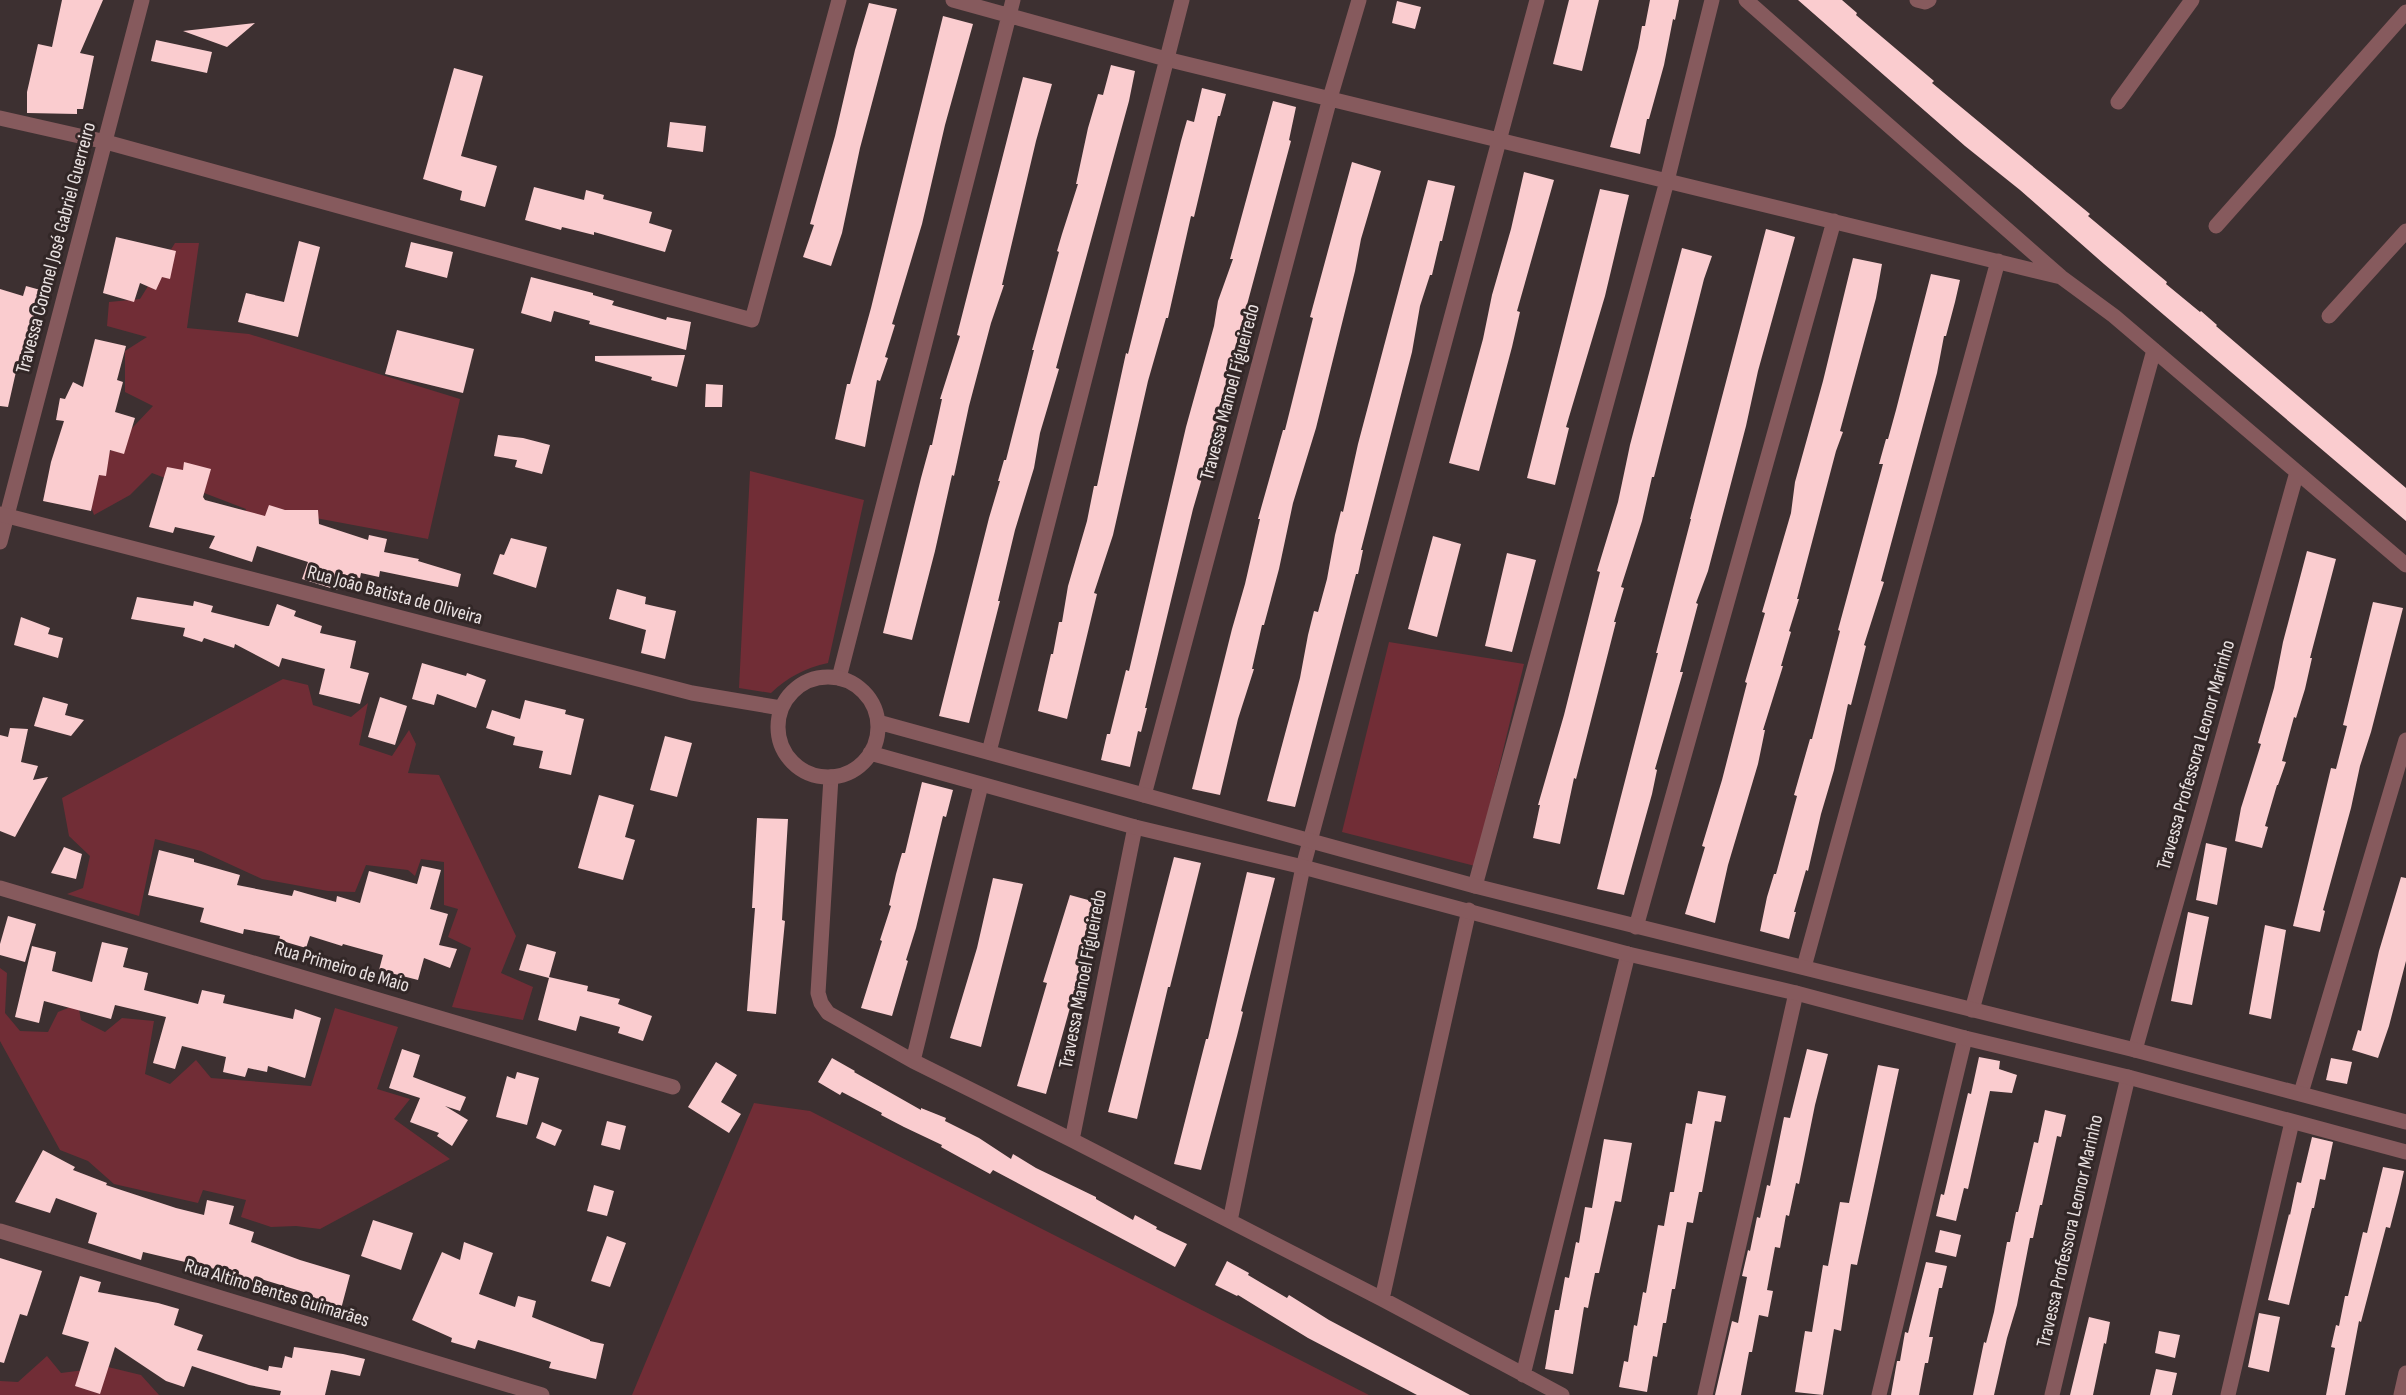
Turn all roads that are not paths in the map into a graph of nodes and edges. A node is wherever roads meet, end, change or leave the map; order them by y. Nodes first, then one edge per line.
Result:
1 (142, 0) edge
2 (840, 0) edge
3 (953, 0) edge
4 (1013, 0) edge
5 (1182, 0) edge
6 (1359, 0) edge
7 (1537, 0) edge
8 (1712, 0) edge
9 (1746, 0) edge
10 (1917, 0) edge
11 (1929, 0) edge
12 (2192, 0) edge
13 (2406, 12) edge
14 (1009, 16) junction
15 (1166, 58) junction
16 (1330, 98) junction
17 (2118, 102) dead end
18 (0, 118) edge
19 (1500, 139) junction
20 (106, 141) junction
21 (1667, 181) junction
22 (1834, 221) junction
23 (2216, 226) dead end
24 (2406, 231) edge
25 (1998, 261) junction
26 (2061, 277) junction
27 (2329, 316) dead end
28 (2154, 350) junction
29 (2297, 472) junction
30 (3, 515) edge
31 (0, 542) edge
32 (2406, 565) edge
33 (838, 678) junction
34 (781, 708) junction
35 (878, 722) junction
36 (2406, 740) edge
37 (989, 752) junction
38 (870, 753) junction
39 (831, 777) junction
40 (981, 785) junction
41 (1144, 795) junction
42 (1135, 827) junction
43 (1310, 842) junction
44 (1303, 867) junction
45 (1475, 886) junction
46 (0, 888) edge
47 (1468, 910) junction
48 (1636, 927) junction
49 (1628, 954) junction
50 (1804, 967) junction
51 (1796, 993) junction
52 (1972, 1010) junction
53 (1965, 1038) junction
54 (2135, 1050) junction
55 (913, 1061) junction
56 (2128, 1077) junction
57 (673, 1087) dead end
58 (2301, 1093) junction
59 (2292, 1122) junction
60 (2406, 1122) edge
61 (1072, 1140) junction
62 (2406, 1152) edge
63 (1230, 1221) junction
64 (0, 1231) edge
65 (1382, 1299) junction
66 (2406, 1373) edge
67 (1523, 1375) junction
68 (542, 1395) edge
69 (1562, 1395) edge
70 (1706, 1395) edge
71 (1878, 1395) edge
72 (2052, 1395) edge
73 (2228, 1395) edge
74 (2401, 1395) edge

1 - 20 street, Travessa Coronel José Gabriel Guerreiro
2 - 20 street
3 - 14 street
4 - 14 street
5 - 15 street
6 - 16 street, Travessa Manoel Figueiredo
7 - 19 street
8 - 21 street
9 - 26 street
10 - 11 street
12 - 17 street
13 - 23 street
14 - 15 street
14 - 33 street
15 - 16 street
15 - 37 street
16 - 19 street
16 - 41 street, Travessa Manoel Figueiredo
18 - 20 street
19 - 21 street
19 - 43 street
20 - 30 street, Travessa Coronel José Gabriel Guerreiro
21 - 22 street
21 - 45 street
22 - 25 street
22 - 48 street
24 - 27 street
25 - 26 street
25 - 50 street
26 - 28 street
28 - 29 street
28 - 52 street
29 - 32 street
29 - 54 street, Travessa Professora Leonor Marinho
30 - 31 street, Travessa Coronel José Gabriel Guerreiro
30 - 34 street, Rua João Batista de Oliveira
33 - 34 street
33 - 35 street
34 - 39 street
35 - 37 street
35 - 38 street
36 - 58 street
37 - 41 street
38 - 39 street
38 - 40 street
39 - 55 street
40 - 42 street
40 - 55 street
41 - 43 street
42 - 44 street
42 - 61 street, Travessa Manoel Figueiredo
43 - 44 street
43 - 45 street
44 - 47 street
44 - 63 street
45 - 48 street
46 - 57 street, Rua Primeiro de Maio
47 - 49 street
47 - 65 street
48 - 50 street
49 - 51 street
49 - 67 street
50 - 52 street
51 - 53 street
51 - 70 street
52 - 54 street
53 - 56 street
53 - 71 street
54 - 58 street
55 - 61 street
56 - 59 street
56 - 72 street, Travessa Professora Leonor Marinho
58 - 60 street
59 - 62 street
59 - 73 street
61 - 63 street
63 - 65 street
64 - 68 street, Rua Altíno Bentes Guimarães
65 - 67 street
66 - 74 street
67 - 69 street

